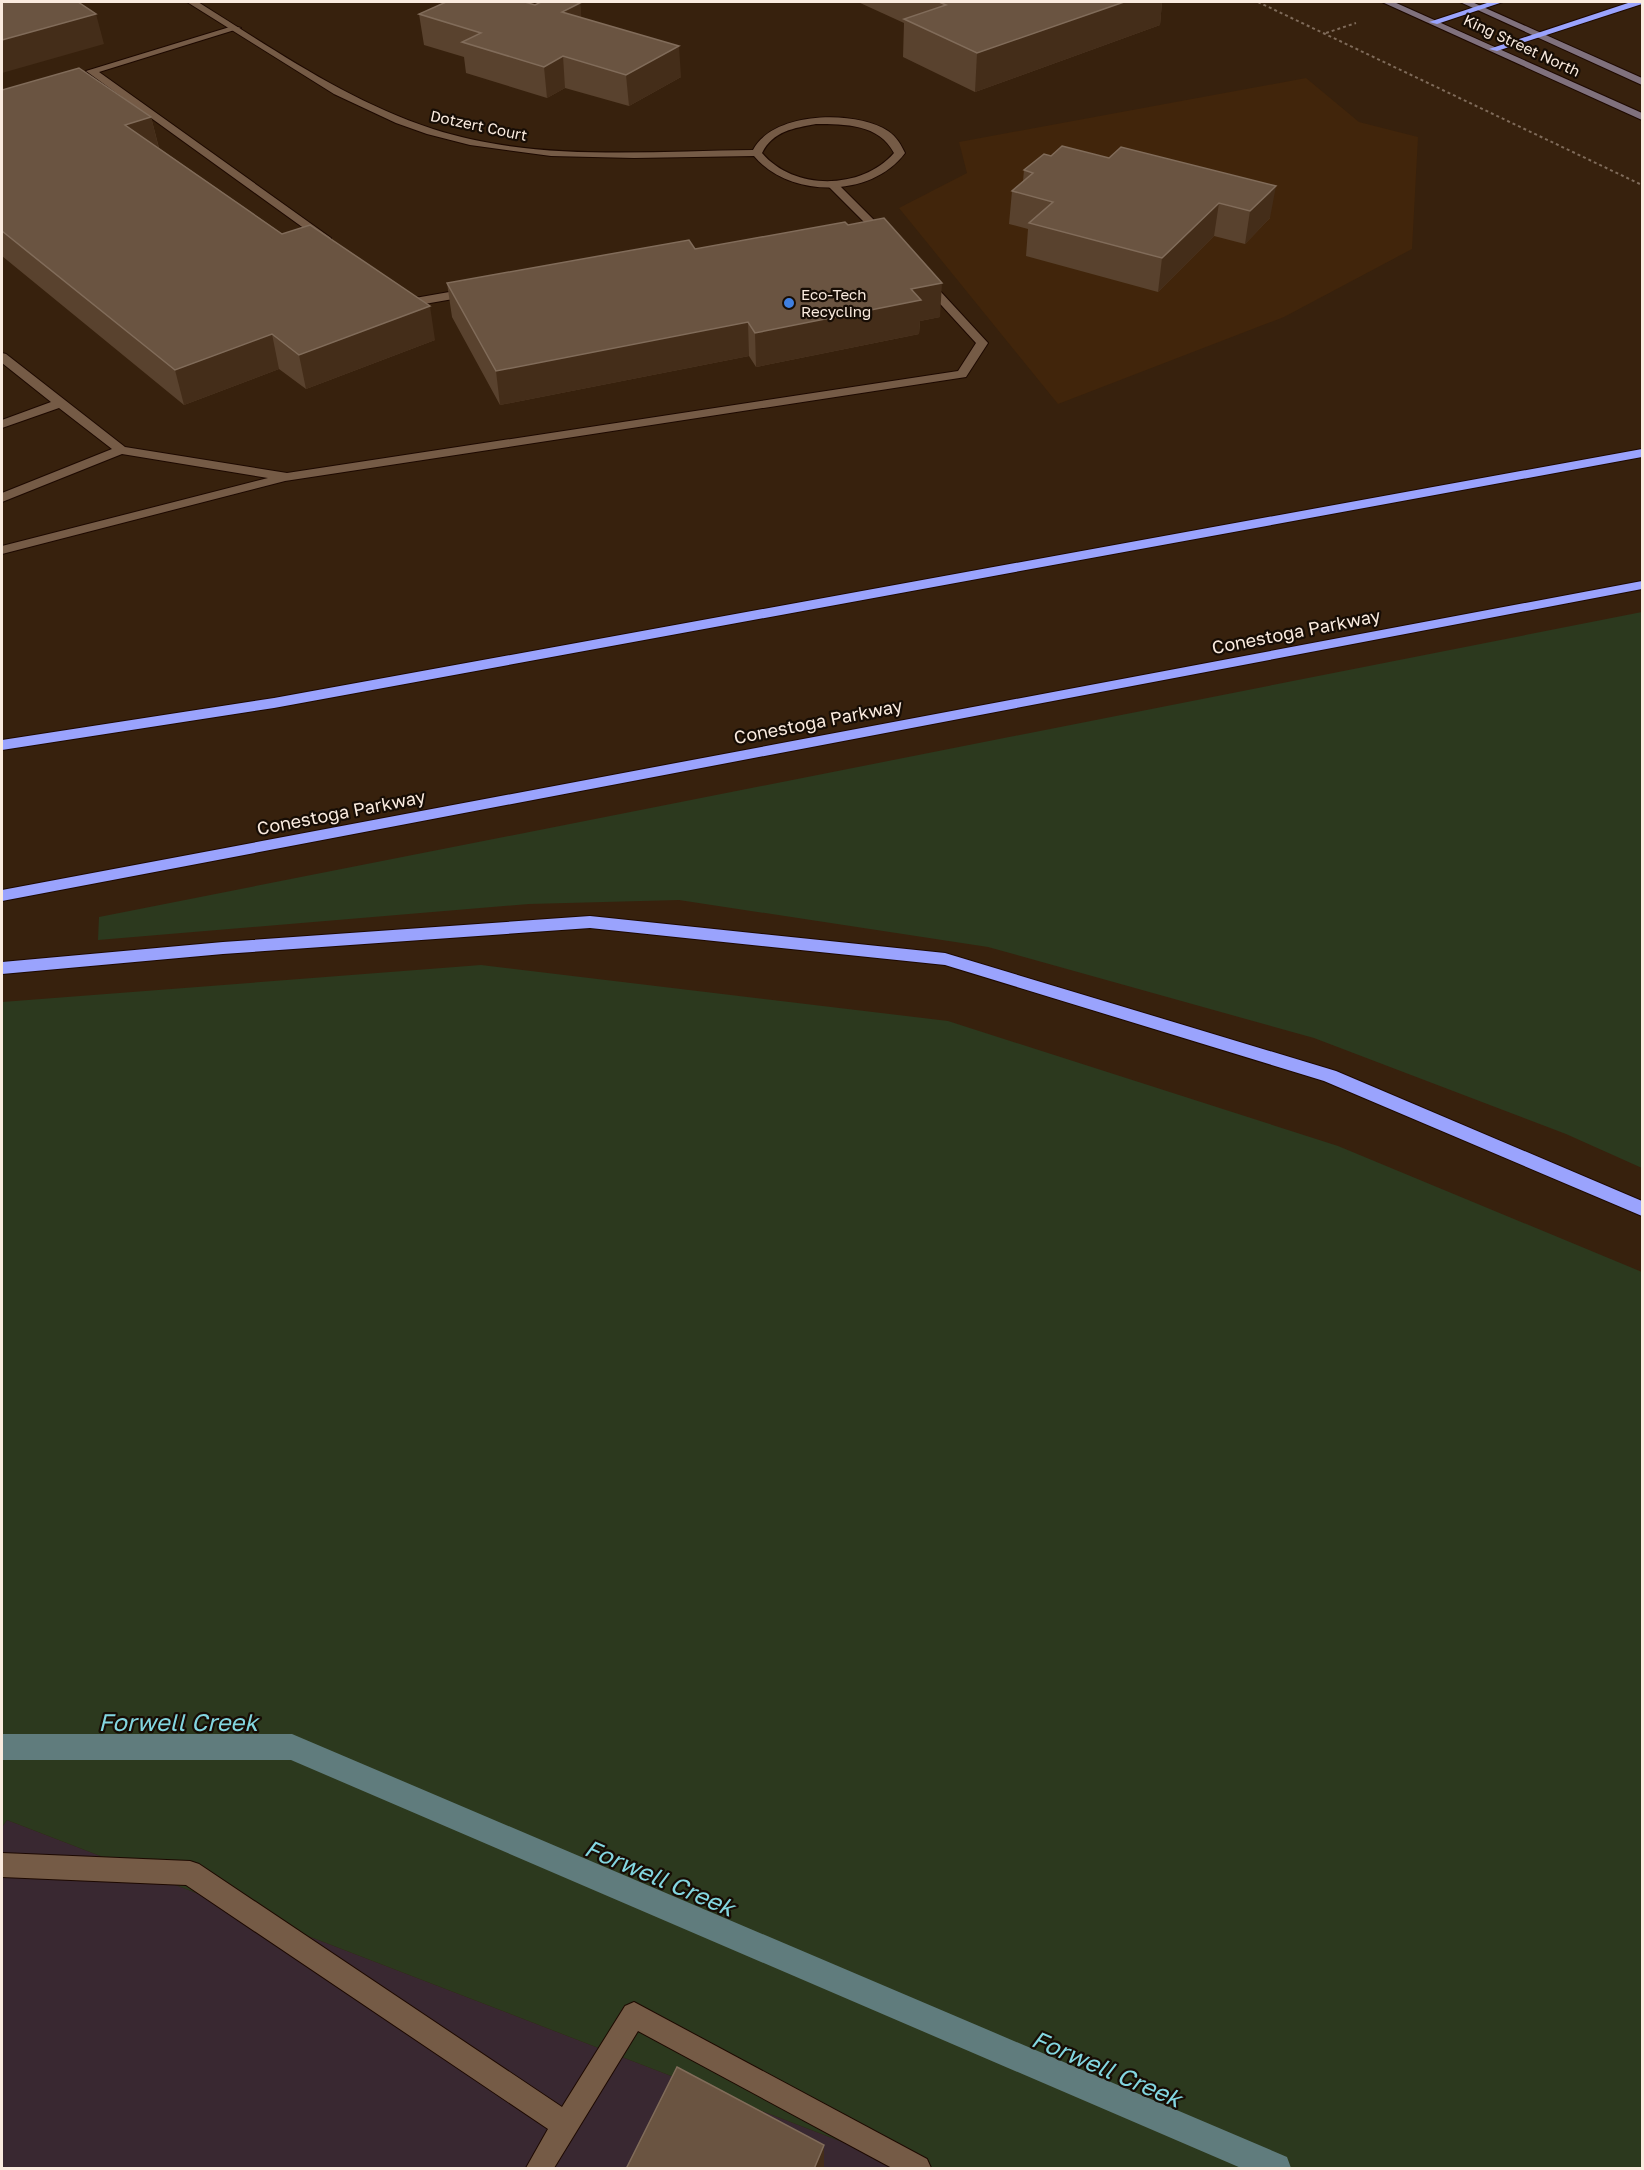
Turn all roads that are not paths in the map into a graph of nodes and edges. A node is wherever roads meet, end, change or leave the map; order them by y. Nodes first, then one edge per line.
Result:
1 (192, 2) edge
2 (1388, 2) edge
3 (1465, 2) edge
4 (1498, 2) edge
5 (1639, 2) edge
6 (1479, 8) junction
7 (1434, 22) junction
8 (236, 28) junction
9 (1539, 35) junction
10 (1494, 49) junction
11 (1642, 82) edge
12 (1642, 117) edge
13 (757, 153) junction
14 (832, 184) junction
15 (337, 248) edge
16 (899, 252) edge
17 (914, 268) edge
18 (394, 288) edge
19 (483, 291) edge
20 (2, 357) edge
21 (60, 403) junction
22 (2, 424) edge
23 (121, 450) junction
24 (1642, 453) edge
25 (287, 477) junction
26 (2, 498) edge
27 (2, 550) edge
28 (1642, 585) edge
29 (2, 746) edge
30 (2, 896) edge
31 (2, 968) edge
32 (1642, 1209) edge
33 (2, 1865) edge
34 (566, 2125) junction
35 (539, 2169) edge
36 (918, 2169) edge

1 - 8 street, Dotzert Court
2 - 7 main road, King Street North
3 - 6 main road, King Street North
4 - 6 highway
5 - 9 highway
6 - 7 highway
6 - 9 main road, King Street North
7 - 10 main road, King Street North
8 - 13 street, Dotzert Court
8 - 15 street
9 - 10 highway
9 - 11 main road, King Street North
10 - 12 main road, King Street North
13 - 14 street
13 - 14 street
14 - 16 street
17 - 25 street
18 - 19 street
20 - 21 street
21 - 22 street
21 - 23 street
23 - 25 street
23 - 26 street
24 - 29 highway
25 - 27 street
28 - 30 highway, Conestoga Parkway
31 - 32 highway
33 - 34 street
34 - 35 street
34 - 36 street

